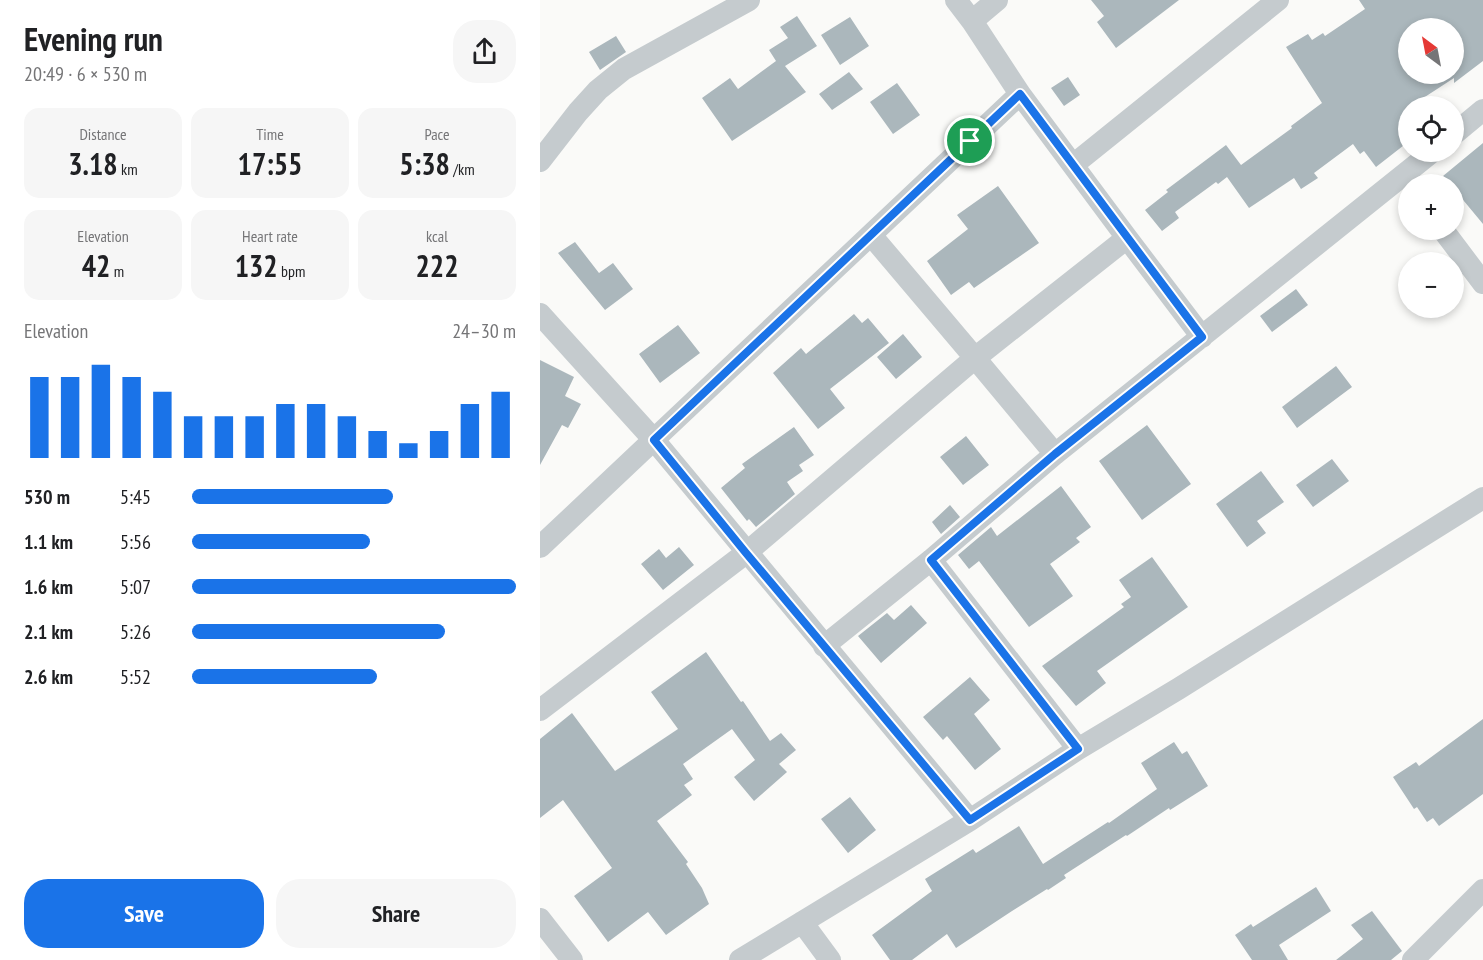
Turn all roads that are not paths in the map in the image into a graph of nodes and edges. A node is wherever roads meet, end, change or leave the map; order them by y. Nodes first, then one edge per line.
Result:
1 (749, 0) edge
2 (957, 0) edge
3 (997, 0) edge
4 (1278, 0) edge
5 (972, 21) junction
6 (1020, 94) junction
7 (1483, 110) edge
8 (1464, 126) edge
9 (540, 161) edge
10 (1422, 162) edge
11 (1073, 165) junction
12 (1411, 174) edge
13 (1398, 185) edge
14 (871, 235) junction
15 (1127, 237) junction
16 (1451, 240) edge
17 (1483, 283) edge
18 (540, 314) edge
19 (1202, 337) junction
20 (975, 358) junction
21 (654, 440) junction
22 (1055, 454) junction
23 (1483, 498) edge
24 (540, 547) edge
25 (746, 553) junction
26 (931, 560) junction
27 (825, 646) junction
28 (540, 710) edge
29 (1078, 749) junction
30 (970, 820) junction
31 (1483, 890) edge
32 (540, 919) edge
33 (802, 922) junction
34 (572, 960) edge
35 (740, 960) edge
36 (830, 960) edge
37 (1413, 960) edge

1 - 9 street
2 - 5 street
3 - 5 street
4 - 11 street
5 - 6 street
6 - 11 street
6 - 14 street
7 - 8 street
10 - 12 street
11 - 15 street
13 - 19 street
14 - 20 street
14 - 21 street
15 - 19 street
15 - 20 street
16 - 17 street
18 - 21 street
19 - 22 street
20 - 22 street
20 - 25 street
21 - 24 street
21 - 25 street
22 - 26 street
23 - 29 street
25 - 27 street
25 - 28 street
26 - 27 street
26 - 29 street
27 - 30 street
29 - 30 street
30 - 33 street
31 - 37 street
32 - 34 street
33 - 35 street
33 - 36 street

